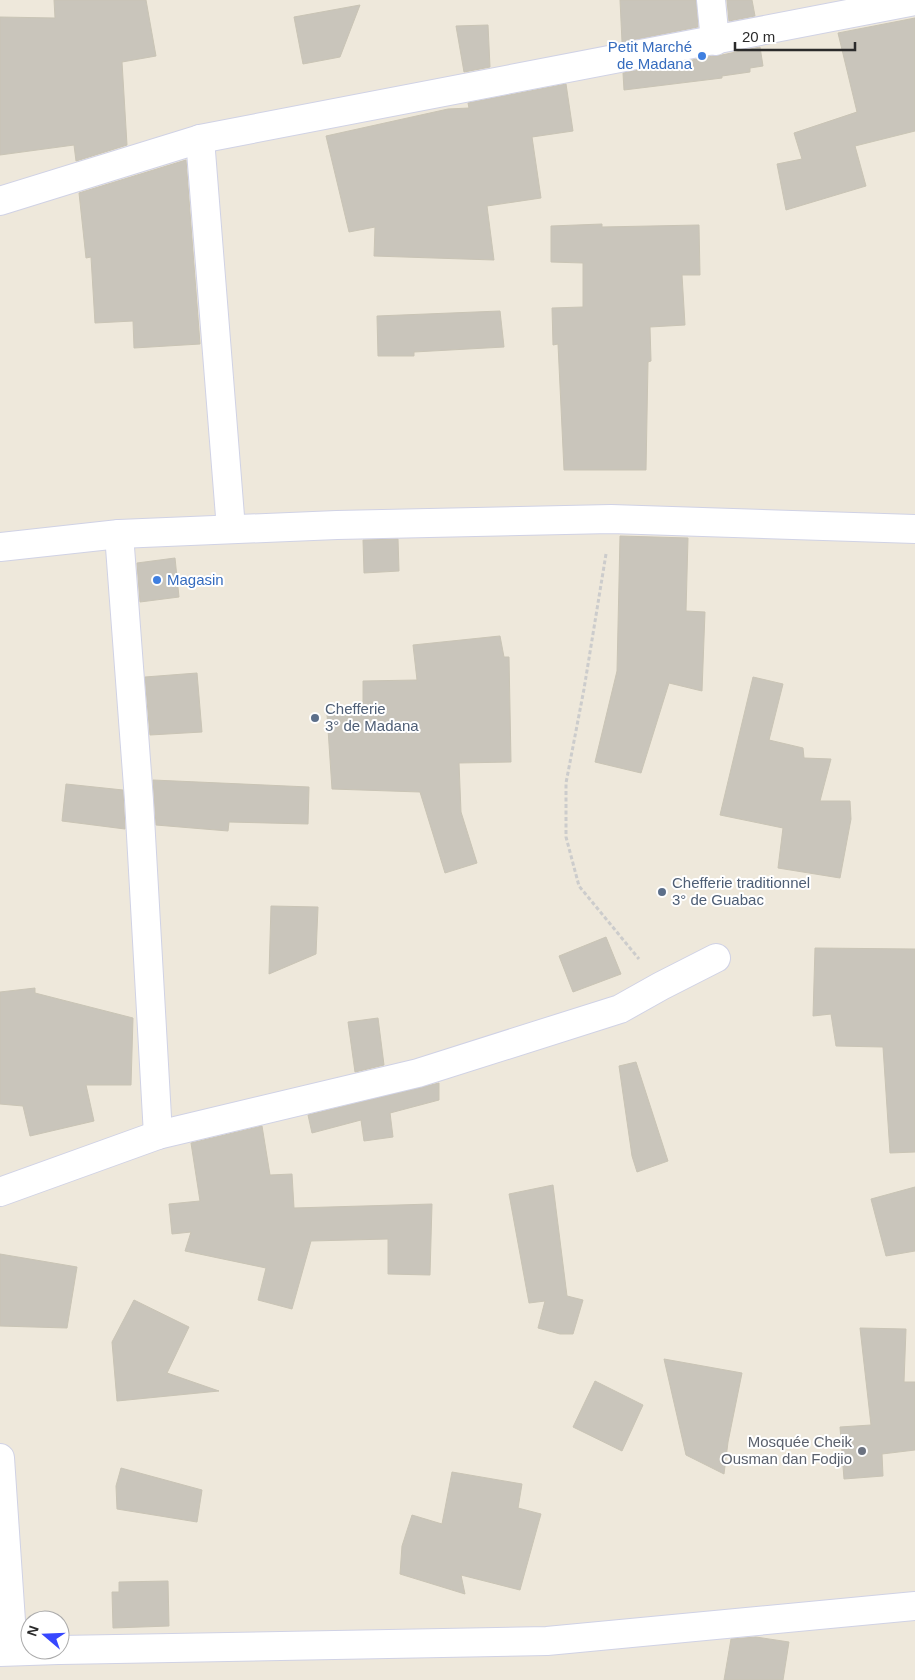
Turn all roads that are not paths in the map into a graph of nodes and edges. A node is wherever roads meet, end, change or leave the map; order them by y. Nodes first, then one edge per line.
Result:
1 (711, 0) edge
2 (915, 1) edge
3 (715, 41) junction
4 (200, 139) junction
5 (0, 201) edge
6 (915, 528) edge
7 (231, 529) junction
8 (119, 534) junction
9 (0, 547) edge
10 (716, 958) dead end
11 (158, 1135) junction
12 (0, 1192) edge
13 (0, 1458) edge
14 (915, 1606) edge
15 (70, 1650) edge
16 (6, 1651) edge
17 (20, 1651) edge

1 - 3 street
2 - 3 street
3 - 4 street
4 - 5 street
4 - 7 street
6 - 7 street
7 - 8 street
8 - 9 street
8 - 11 street
10 - 11 street
11 - 12 street
13 - 16 street
14 - 15 street
16 - 17 street

